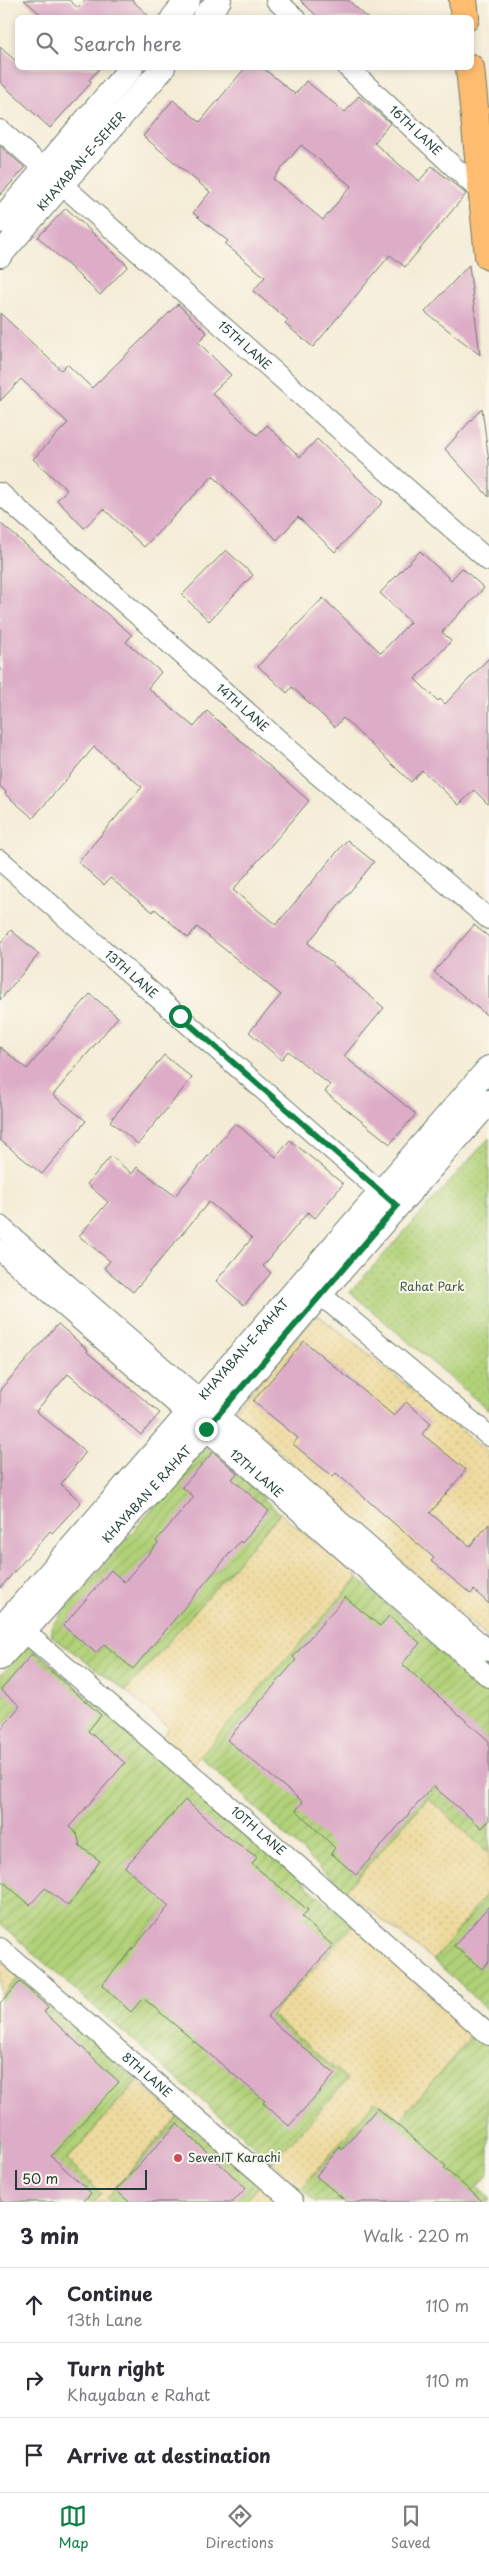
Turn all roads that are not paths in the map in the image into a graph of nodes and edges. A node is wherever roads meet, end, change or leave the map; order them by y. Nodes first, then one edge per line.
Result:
1 (188, 0) edge
2 (219, 0) edge
3 (276, 0) edge
4 (463, 0) edge
5 (176, 15) edge
6 (206, 15) edge
7 (292, 15) edge
8 (465, 15) edge
9 (130, 70) edge
10 (161, 70) edge
11 (350, 70) edge
12 (470, 70) edge
13 (0, 130) edge
14 (54, 177) junction
15 (483, 194) junction
16 (0, 221) edge
17 (0, 255) edge
18 (489, 256) edge
19 (0, 493) edge
20 (489, 561) edge
21 (0, 860) edge
22 (489, 918) edge
23 (489, 1068) edge
24 (489, 1102) edge
25 (389, 1199) junction
26 (0, 1226) edge
27 (0, 1250) edge
28 (320, 1294) junction
29 (203, 1415) junction
30 (489, 1436) edge
31 (6, 1629) edge
32 (489, 1652) edge
33 (0, 1658) edge
34 (489, 1678) edge
35 (0, 1948) edge
36 (489, 2035) edge
37 (293, 2202) edge

1 - 5 street
2 - 6 street
3 - 7 street
4 - 8 main road
9 - 14 street, KHAYABAN-E-SEHER
10 - 14 street, KHAYABAN-E-SEHER
11 - 15 street, 16TH LANE
12 - 15 main road
13 - 14 street, 15TH LANE
14 - 16 street, KHAYABAN-E-SEHER
14 - 17 street, KHAYABAN-E-SEHER
14 - 20 street, 15TH LANE
15 - 18 main road
19 - 22 street, 14TH LANE
21 - 25 street, 13TH LANE
23 - 25 street, KHAYABAN-E-RAHAT
24 - 25 street, KHAYABAN E RAHAT
25 - 28 street, KHAYABAN E RAHAT
25 - 29 street, KHAYABAN-E-RAHAT
26 - 29 street, 12TH LANE
27 - 29 street, 12TH LANE
28 - 29 street, KHAYABAN E RAHAT
28 - 30 street
29 - 31 street, KHAYABAN E RAHAT
29 - 32 street, 12TH LANE
29 - 34 street, 12TH LANE
31 - 33 street, KHAYABAN E RAHAT
31 - 36 street, 10TH LANE
35 - 37 street, 8TH LANE

